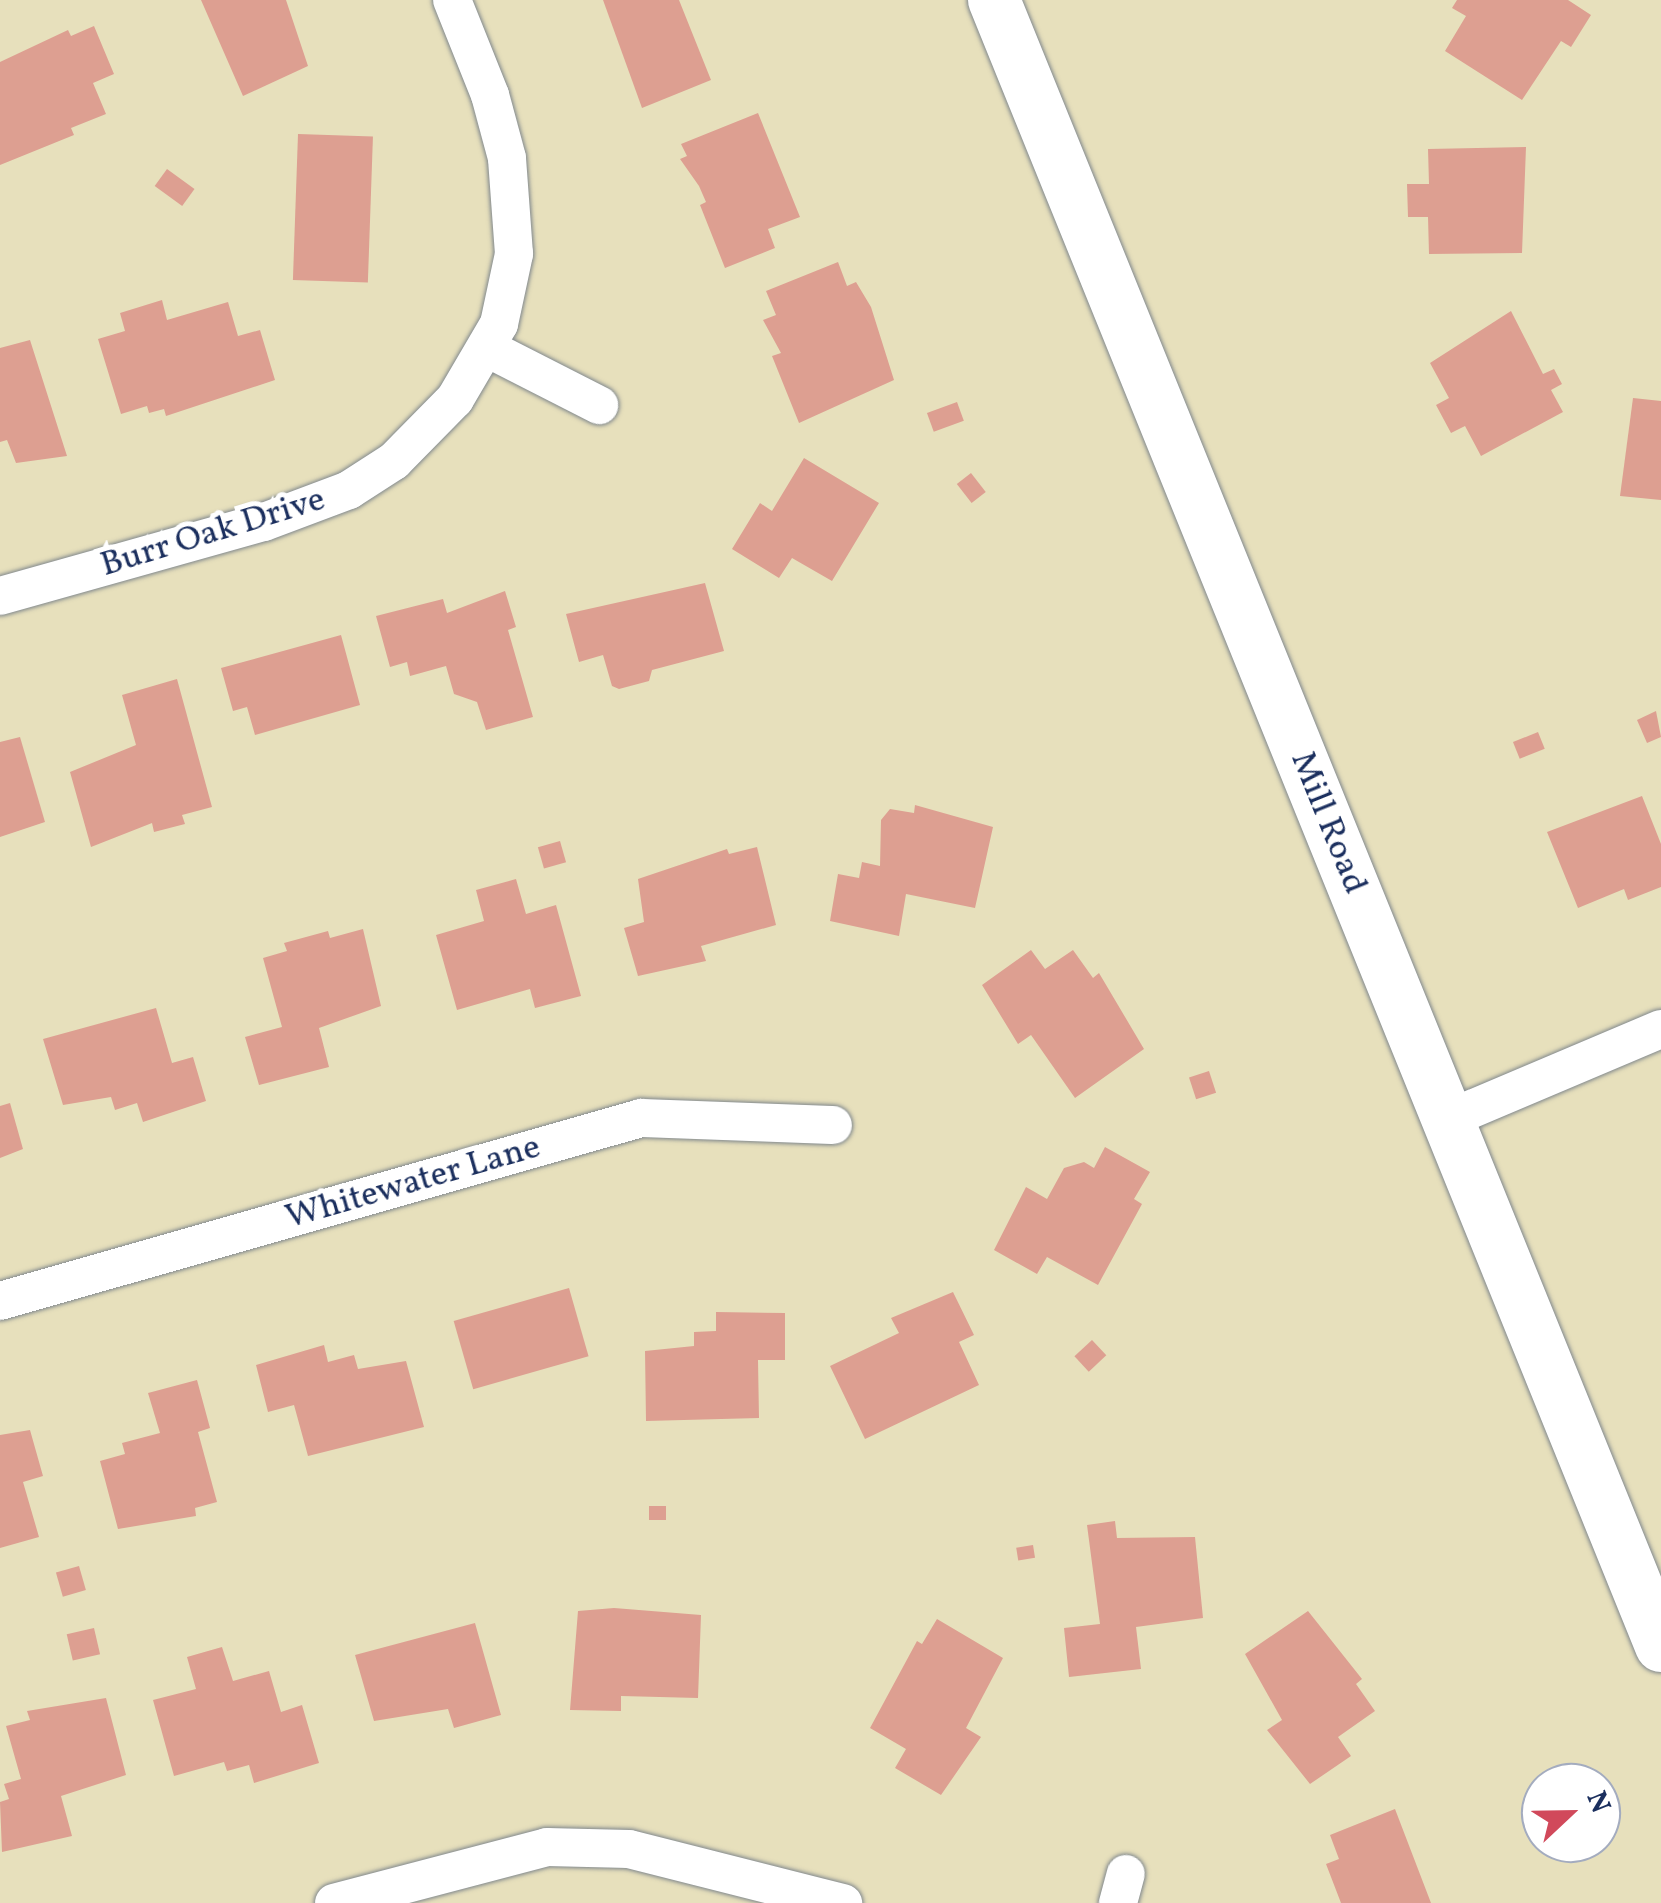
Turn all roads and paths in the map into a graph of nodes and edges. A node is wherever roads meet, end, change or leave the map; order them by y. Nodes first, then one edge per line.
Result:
1 (452, 0) edge
2 (994, 0) edge
3 (487, 348) junction
4 (599, 405) dead end
5 (0, 596) edge
6 (1661, 1029) edge
7 (1448, 1120) junction
8 (833, 1125) dead end
9 (0, 1301) edge
10 (1661, 1646) edge
11 (334, 1903) edge
12 (843, 1903) edge

1 - 3 street, Burr Oak Drive
2 - 7 street, Mill Road
3 - 4 street
3 - 5 street, Burr Oak Drive
6 - 7 street
7 - 10 street, Mill Road
8 - 9 street, Whitewater Lane
11 - 12 street

